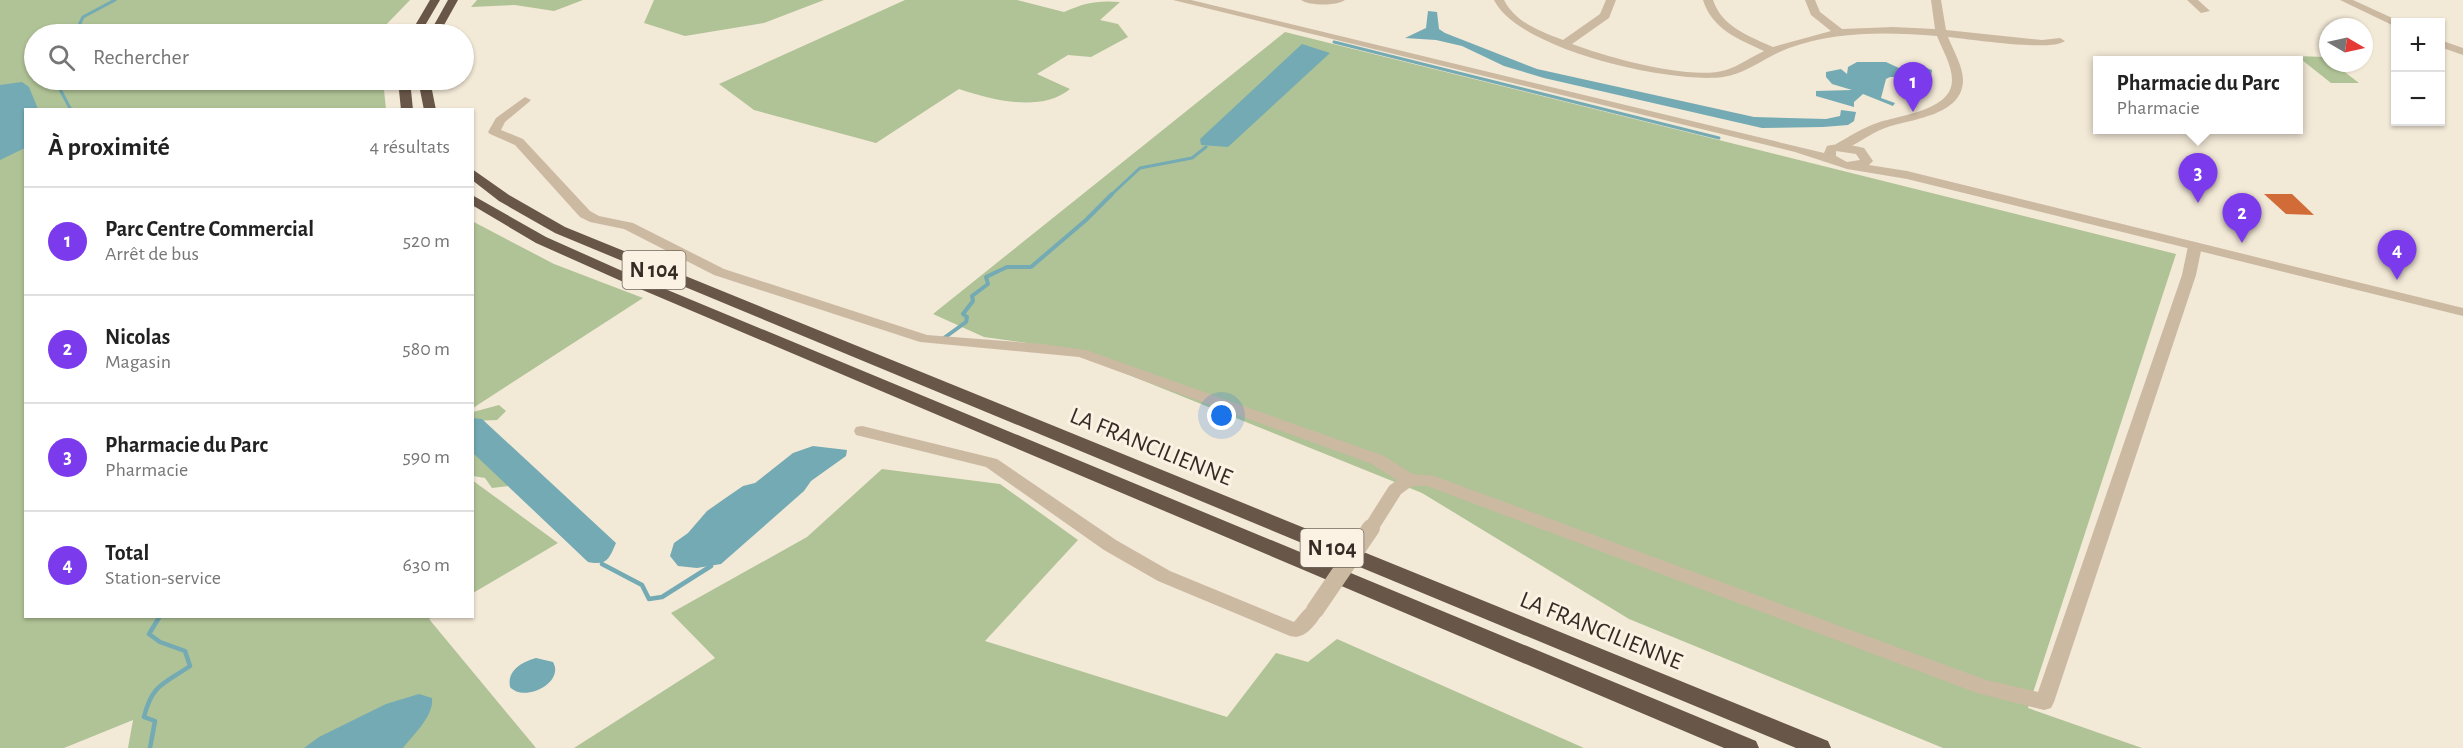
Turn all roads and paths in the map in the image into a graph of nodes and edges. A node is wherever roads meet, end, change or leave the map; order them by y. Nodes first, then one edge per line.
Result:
1 (435, 0) edge
2 (1178, 0) edge
3 (1306, 0) edge
4 (1340, 0) edge
5 (1499, 0) edge
6 (1611, 0) edge
7 (1708, 0) edge
8 (1810, 0) edge
9 (1936, 0) edge
10 (2193, 0) edge
11 (2345, 0) edge
12 (454, 2) edge
13 (2205, 11) dead end
14 (2391, 21) edge
15 (421, 24) edge
16 (440, 24) edge
17 (1840, 33) junction
18 (1942, 33) junction
19 (2060, 41) dead end
20 (1564, 44) junction
21 (2445, 45) edge
22 (1772, 51) junction
23 (2463, 52) edge
24 (405, 90) edge
25 (426, 90) edge
26 (525, 100) dead end
27 (407, 108) edge
28 (430, 108) edge
29 (1863, 135) junction
30 (1835, 152) junction
31 (1864, 155) junction
32 (1856, 166) junction
33 (474, 175) edge
34 (1907, 175) junction
35 (474, 200) edge
36 (2195, 246) junction
37 (2463, 312) edge
38 (862, 431) dead end
39 (1409, 480) junction
40 (1748, 748) edge
41 (1820, 748) edge

1 - 15 highway
2 - 30 street
3 - 4 street
5 - 20 street
6 - 20 street
7 - 22 street
8 - 17 street
9 - 18 street
10 - 13 street
11 - 14 street
12 - 16 highway
17 - 18 street
17 - 22 street
18 - 19 street
18 - 29 street
20 - 22 street
21 - 23 street
24 - 27 highway
25 - 28 highway
26 - 39 street
29 - 30 street
29 - 31 street
30 - 31 street
30 - 32 street
31 - 32 street
31 - 34 street
32 - 34 street
33 - 41 highway, LA FRANCILIENNE / N 104
34 - 36 street
35 - 40 highway, LA FRANCILIENNE / N 104
36 - 37 street
36 - 39 street
38 - 39 street, bridge

